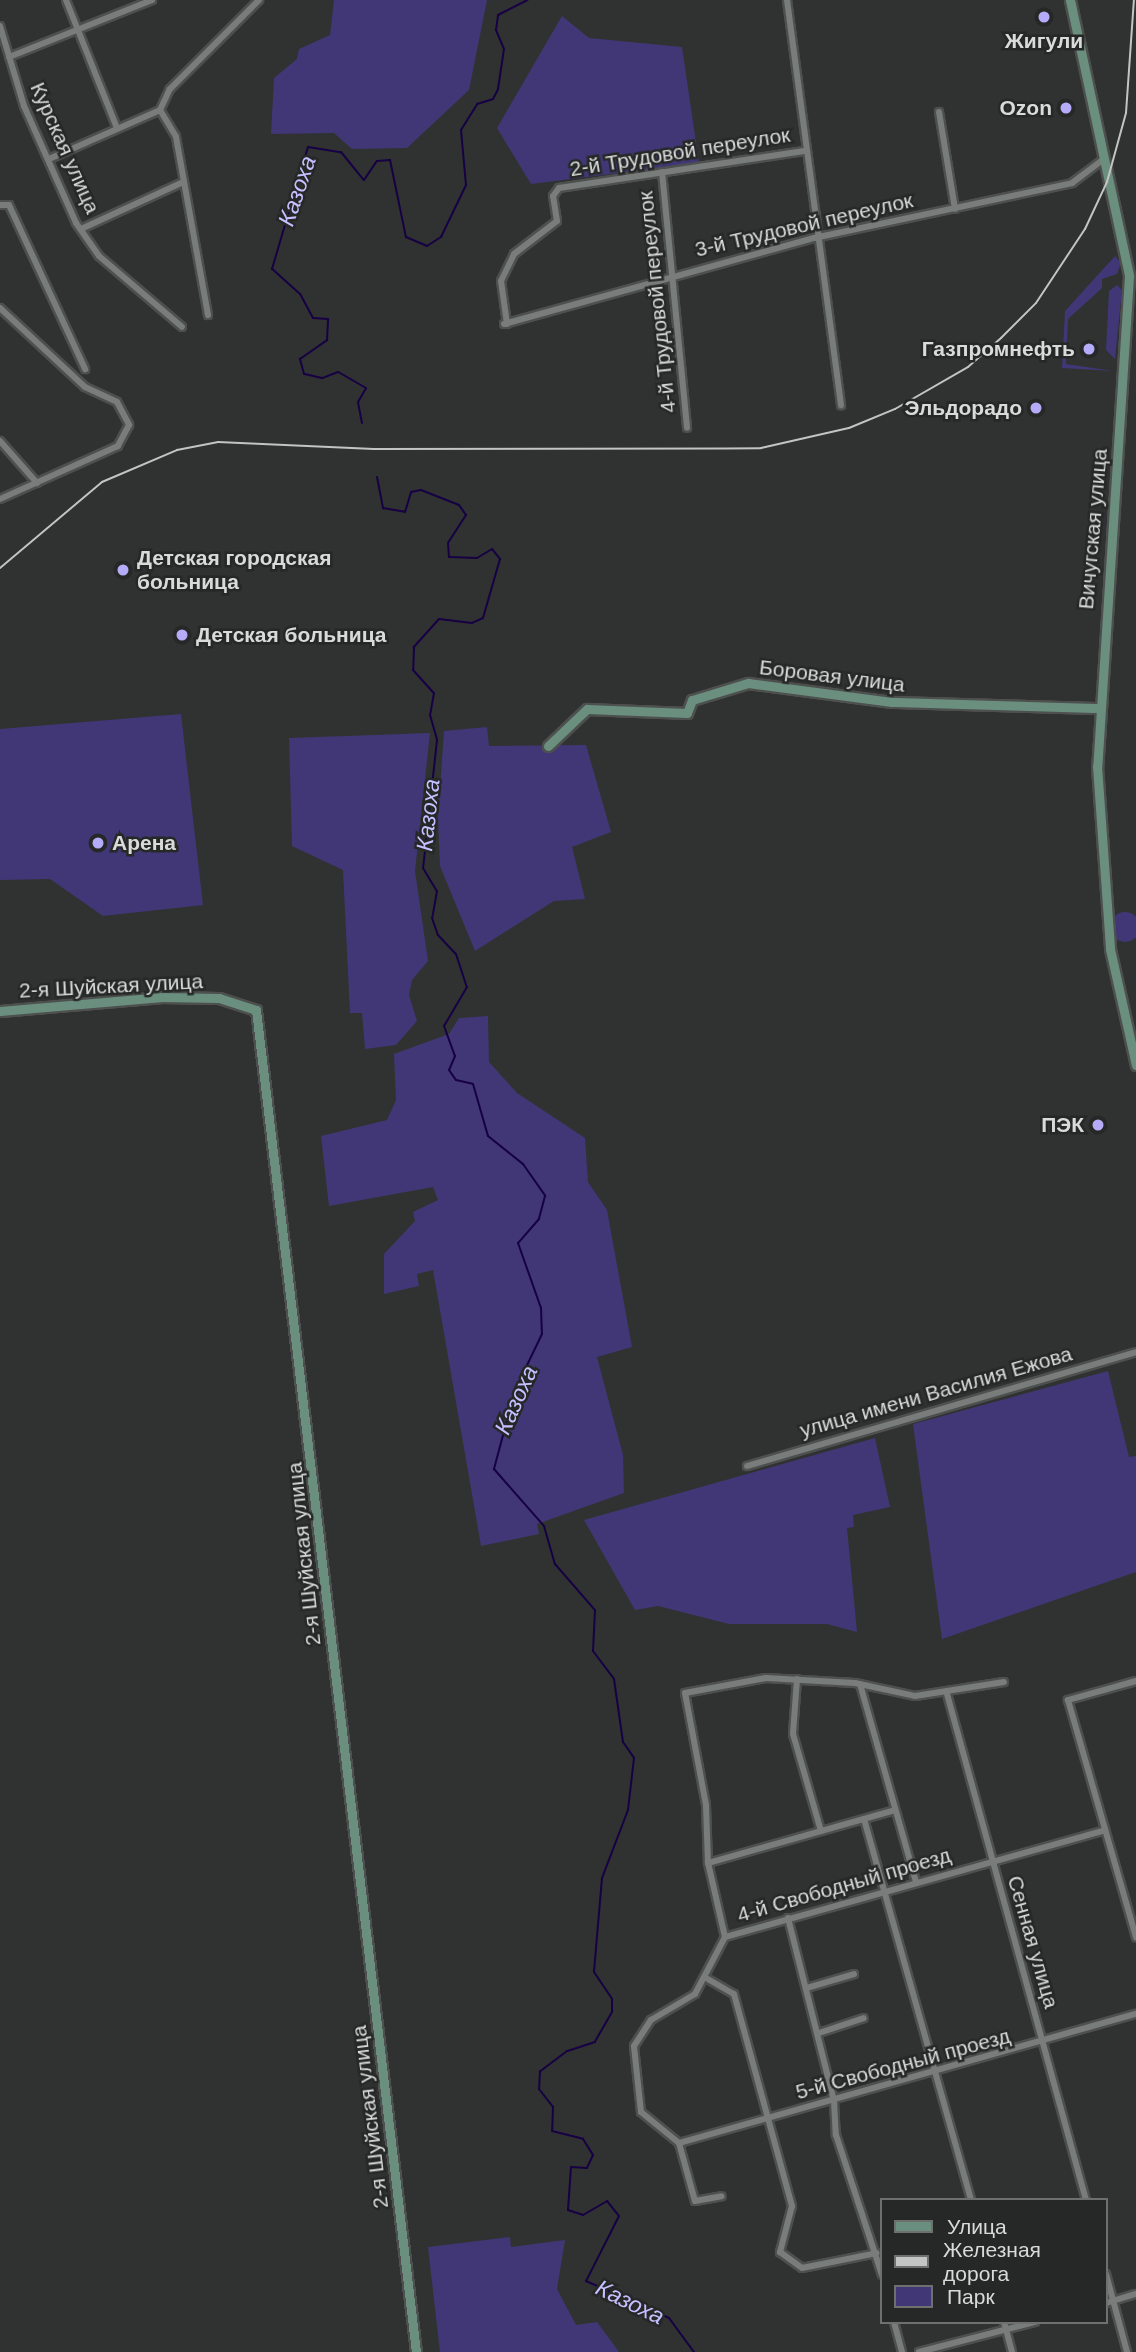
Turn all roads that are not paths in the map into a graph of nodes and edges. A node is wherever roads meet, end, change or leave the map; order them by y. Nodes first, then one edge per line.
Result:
1 (66, 0) edge
2 (152, 0) edge
3 (258, 0) edge
4 (787, 0) edge
5 (1070, 0) edge
6 (0, 26) edge
7 (78, 31) junction
8 (9, 57) junction
9 (160, 110) junction
10 (939, 112) dead end
11 (117, 128) junction
12 (804, 151) junction
13 (1106, 157) junction
14 (49, 159) junction
15 (662, 172) junction
16 (183, 182) junction
17 (0, 205) edge
18 (955, 209) junction
19 (81, 229) junction
20 (814, 238) junction
21 (1123, 240) junction
22 (1136, 249) edge
23 (672, 274) junction
24 (0, 308) edge
25 (208, 315) dead end
26 (505, 324) joint
27 (182, 327) dead end
28 (85, 369) dead end
29 (841, 405) dead end
30 (687, 428) dead end
31 (0, 441) edge
32 (37, 483) junction
33 (0, 499) edge
34 (1098, 708) junction
35 (548, 746) dead end
36 (0, 1011) edge
37 (1136, 1065) edge
38 (1136, 1352) edge
39 (747, 1466) dead end
40 (797, 1679) junction
41 (1136, 1681) edge
42 (1004, 1682) dead end
43 (860, 1684) junction
44 (947, 1694) junction
45 (895, 1810) junction
46 (864, 1819) junction
47 (1105, 1830) junction
48 (821, 1831) junction
49 (992, 1861) junction
50 (708, 1863) junction
51 (916, 1882) junction
52 (884, 1891) junction
53 (788, 1918) junction
54 (725, 1937) junction
55 (1136, 1937) edge
56 (854, 1974) dead end
57 (706, 1978) junction
58 (807, 1988) junction
59 (1136, 2014) edge
60 (864, 2018) dead end
61 (818, 2033) junction
62 (1044, 2043) junction
63 (936, 2074) junction
64 (834, 2101) junction
65 (768, 2119) junction
66 (679, 2143) junction
67 (722, 2196) dead end
68 (970, 2198) edge
69 (1085, 2198) edge
70 (877, 2253) junction
71 (880, 2267) edge
72 (1136, 2294) edge
73 (1110, 2302) edge
74 (895, 2324) edge
75 (1004, 2324) edge
76 (1028, 2324) edge
77 (1006, 2330) junction
78 (416, 2352) edge
79 (902, 2352) edge
80 (919, 2352) edge
81 (1012, 2352) edge
82 (1127, 2352) edge

1 - 7 street
2 - 7 street
3 - 9 street
4 - 12 street
5 - 13 street, Вичугская улица
6 - 8 street, Курская улица
7 - 8 street
7 - 11 street
8 - 14 street, Курская улица
9 - 11 street
9 - 16 street
10 - 18 street
11 - 14 street
12 - 15 street, 2-й Трудовой переулок
12 - 20 street
13 - 18 street, 3-й Трудовой переулок
13 - 21 street, Вичугская улица
14 - 19 street, Курская улица
15 - 23 street, 4-й Трудовой переулок
15 - 26 street, 2-й Трудовой переулок
16 - 19 street
16 - 25 street
17 - 28 street
18 - 20 street, 3-й Трудовой переулок
19 - 27 street, Курская улица
20 - 23 street, 3-й Трудовой переулок
20 - 29 street
21 - 22 street
21 - 34 street, Вичугская улица
23 - 26 street, 3-й Трудовой переулок
23 - 30 street, 4-й Трудовой переулок
24 - 32 street
31 - 32 street
32 - 33 street
34 - 35 street, Боровая улица
34 - 37 street, Вичугская улица
36 - 78 street, 2-я Шуйская улица
38 - 39 street, улица имени Василия Ежова
40 - 43 street
40 - 48 street
40 - 50 street
41 - 47 street
42 - 44 street
43 - 44 street
43 - 45 street
44 - 49 street, Сенная улица
45 - 46 street
45 - 51 street
46 - 48 street
46 - 52 street
47 - 49 street, 4-й Свободный проезд
47 - 55 street
48 - 50 street
49 - 51 street, 4-й Свободный проезд
49 - 62 street, Сенная улица
50 - 54 street
51 - 52 street, 4-й Свободный проезд
52 - 53 street, 4-й Свободный проезд
52 - 63 street
53 - 54 street, 4-й Свободный проезд
53 - 58 street
54 - 57 street, 4-й Свободный проезд
56 - 58 street
57 - 65 street
57 - 66 street, 4-й Свободный проезд
58 - 61 street
59 - 62 street, 5-й Свободный проезд
60 - 61 street
61 - 64 street
62 - 63 street, 5-й Свободный проезд
62 - 69 street, Сенная улица
63 - 64 street, 5-й Свободный проезд
63 - 68 street
64 - 65 street, 5-й Свободный проезд
64 - 70 street
65 - 66 street, 5-й Свободный проезд
65 - 70 street
66 - 67 street
70 - 71 street
72 - 73 street
73 - 82 street
74 - 79 street
75 - 77 street
76 - 77 street
77 - 80 street
77 - 81 street

